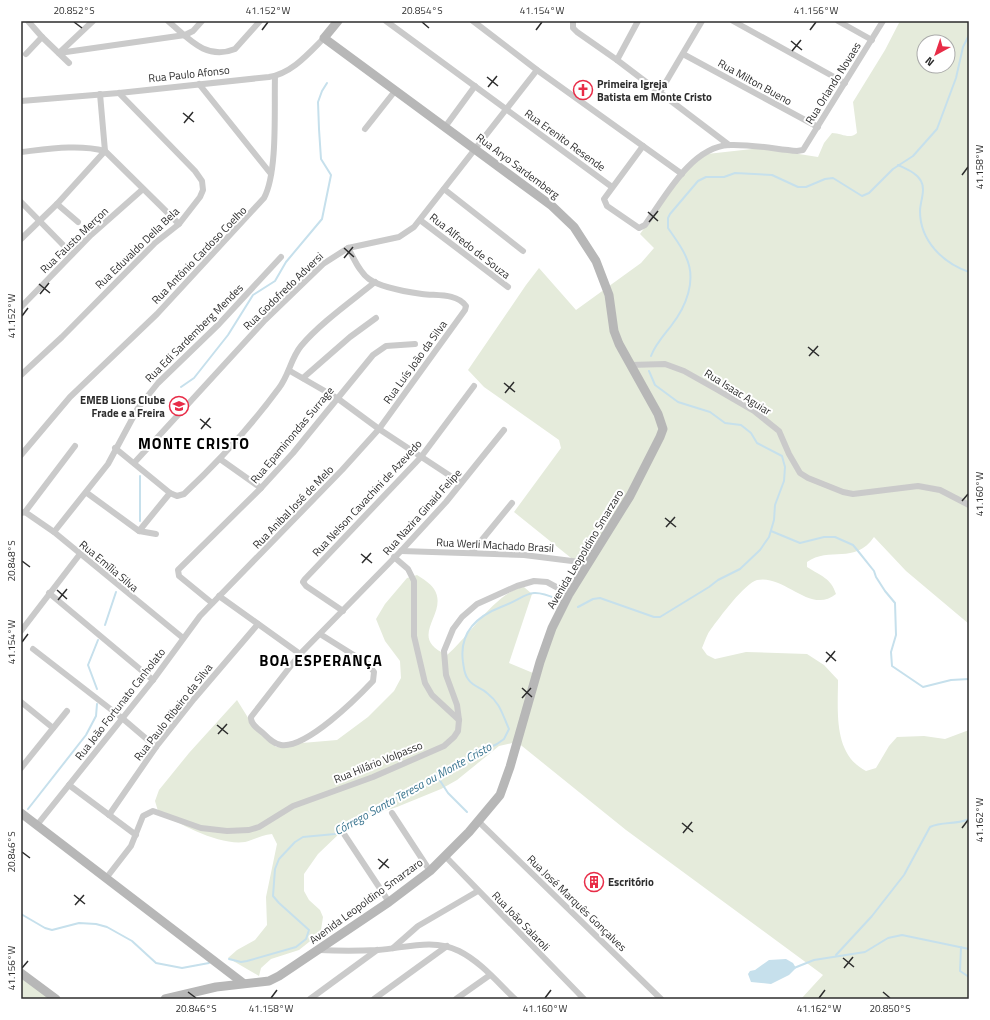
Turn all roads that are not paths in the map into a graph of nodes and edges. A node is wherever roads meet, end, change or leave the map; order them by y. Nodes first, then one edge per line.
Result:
1 (28, 21) edge
2 (93, 21) edge
3 (168, 21) edge
4 (202, 21) edge
5 (260, 21) edge
6 (338, 21) edge
7 (386, 21) edge
8 (473, 21) edge
9 (573, 21) edge
10 (638, 21) edge
11 (702, 21) edge
12 (733, 21) edge
13 (838, 21) edge
14 (883, 21) edge
15 (185, 36) junction
16 (42, 37) junction
17 (324, 38) junction
18 (872, 40) junction
19 (59, 53) junction
20 (26, 54) dead end
21 (683, 54) junction
22 (617, 60) junction
23 (69, 63) dead end
24 (537, 70) junction
25 (275, 76) junction
26 (845, 83) junction
27 (199, 84) junction
28 (475, 86) junction
29 (395, 91) junction
30 (660, 92) junction
31 (119, 93) junction
32 (100, 94) junction
33 (21, 101) edge
34 (506, 109) junction
35 (445, 127) junction
36 (818, 127) junction
37 (365, 129) dead end
38 (729, 145) junction
39 (643, 146) junction
40 (476, 150) junction
41 (105, 151) junction
42 (21, 152) edge
43 (271, 174) junction
44 (682, 174) junction
45 (612, 187) junction
46 (143, 189) junction
47 (444, 189) junction
48 (21, 202) edge
49 (57, 204) junction
50 (420, 220) junction
51 (40, 221) junction
52 (78, 222) dead end
53 (179, 224) junction
54 (21, 239) edge
55 (348, 248) junction
56 (523, 251) dead end
57 (72, 254) junction
58 (281, 257) dead end
59 (375, 282) junction
60 (508, 287) dead end
61 (21, 306) edge
62 (376, 318) dead end
63 (415, 344) dead end
64 (630, 365) junction
65 (290, 371) junction
66 (21, 375) edge
67 (303, 378) junction
68 (474, 386) dead end
69 (337, 398) junction
70 (379, 429) junction
71 (504, 430) dead end
72 (75, 446) dead end
73 (115, 448) junction
74 (21, 455) edge
75 (421, 457) junction
76 (220, 459) junction
77 (134, 463) junction
78 (462, 483) junction
79 (261, 488) junction
80 (87, 493) junction
81 (170, 493) junction
82 (512, 503) dead end
83 (969, 506) edge
84 (23, 512) edge
85 (139, 531) junction
86 (54, 532) junction
87 (156, 534) dead end
88 (401, 551) junction
89 (472, 552) junction
90 (80, 554) junction
91 (394, 557) junction
92 (588, 563) junction
93 (49, 593) junction
94 (569, 594) junction
95 (219, 596) junction
96 (212, 604) junction
97 (343, 611) junction
98 (258, 624) junction
99 (21, 631) edge
100 (320, 634) junction
101 (183, 638) junction
102 (33, 649) dead end
103 (300, 654) junction
104 (153, 680) junction
105 (21, 702) edge
106 (67, 711) dead end
107 (122, 718) junction
108 (459, 720) junction
109 (53, 728) junction
110 (156, 747) junction
111 (21, 768) edge
112 (69, 785) junction
113 (21, 813) edge
114 (392, 813) dead end
115 (109, 816) junction
116 (478, 821) junction
117 (37, 825) junction
118 (344, 834) dead end
119 (136, 835) junction
120 (445, 856) junction
121 (430, 871) junction
122 (107, 877) junction
123 (478, 891) junction
124 (389, 902) junction
125 (447, 946) junction
126 (392, 949) junction
127 (319, 950) junction
128 (377, 950) junction
129 (21, 973) edge
130 (490, 975) junction
131 (243, 983) junction
132 (56, 999) edge
133 (165, 999) edge
134 (310, 999) edge
135 (374, 999) edge
136 (456, 999) edge
137 (515, 999) edge
138 (584, 999) edge
139 (661, 999) edge

1 - 16 street
2 - 19 street
3 - 15 street
4 - 15 street
5 - 15 street
6 - 17 street, Rua Paulo Afonso
7 - 28 street, Rua Erenito Resende
8 - 24 street
9 - 22 street
10 - 22 street
11 - 21 street
12 - 26 street
13 - 18 street
14 - 18 street, Rua Orlando Novaes
15 - 19 street
16 - 19 street
16 - 20 street
17 - 25 street, Rua Paulo Afonso
17 - 29 street, Rua Aryo Sardemberg
18 - 26 street, Rua Orlando Novaes
19 - 23 street
21 - 30 street
21 - 36 street, Rua Milton Bueno
22 - 30 street
24 - 34 street, Rua Godofredo Adversi
24 - 39 street
25 - 27 street, Rua Paulo Afonso
25 - 43 street, Rua Antônio Cardoso Coelho
26 - 36 street, Rua Orlando Novaes
27 - 31 street, Rua Paulo Afonso
27 - 43 street
28 - 34 street, Rua Erenito Resende
28 - 35 street
29 - 35 street, Rua Aryo Sardemberg
29 - 37 street
30 - 38 street
31 - 32 street, Rua Paulo Afonso
31 - 53 street, Rua Eduvaldo Della Bela
32 - 33 street, Rua Paulo Afonso
32 - 41 street
34 - 40 street, Rua Godofredo Adversi
34 - 45 street, Rua Erenito Resende
35 - 40 street, Rua Aryo Sardemberg
36 - 38 street, Rua Orlando Novaes
38 - 44 street
39 - 44 street
39 - 45 street
40 - 47 street, Rua Godofredo Adversi
40 - 64 street, Rua Aryo Sardemberg
41 - 42 street
41 - 46 street
41 - 49 street
43 - 74 street, Rua Antônio Cardoso Coelho
44 - 45 street
46 - 53 street
46 - 57 street, Rua Fausto Merçon
47 - 50 street, Rua Godofredo Adversi
47 - 56 street
48 - 51 street
49 - 51 street
49 - 52 street
50 - 55 street, Rua Godofredo Adversi
50 - 60 street, Rua Alfredo de Souza
51 - 54 street
51 - 57 street
53 - 66 street, Rua Eduvaldo Della Bela
55 - 59 street
55 - 77 street, Rua Godofredo Adversi
57 - 61 street, Rua Fausto Merçon
58 - 73 street, Rua Edi Sardemberg Mendes
59 - 65 street
59 - 70 street, Rua Luís João da Silva
62 - 67 street
63 - 69 street, Rua Epaminondas Surrage
64 - 83 street, Rua Isaac Aguiar
64 - 92 street, Avenida Leopoldino Smarzaro
65 - 67 street
65 - 76 street
67 - 69 street
68 - 75 street, Rua Nelson Cavachini de Azevedo
69 - 70 street
69 - 79 street, Rua Epaminondas Surrage
70 - 75 street
70 - 95 street, Rua Anibal José de Melo
71 - 78 street, Rua Nazira Ginaid Felipe
72 - 84 street
73 - 77 street
73 - 80 street, Rua Edi Sardemberg Mendes
75 - 78 street
75 - 97 street, Rua Nelson Cavachini de Azevedo
76 - 79 street
76 - 81 street
77 - 81 street
78 - 88 street, Rua Nazira Ginaid Felipe
79 - 96 street, Rua Epaminondas Surrage
80 - 85 street
80 - 86 street, Rua Edi Sardemberg Mendes
81 - 85 street
82 - 89 street
84 - 86 street, Rua Emília Silva
85 - 87 street
86 - 90 street, Rua Emília Silva
88 - 89 street, Rua Werli Machado Brasil
88 - 91 street, Rua Nazira Ginaid Felipe
89 - 92 street, Rua Werli Machado Brasil
90 - 93 street
90 - 101 street, Rua Emília Silva
91 - 97 street, Rua Nazira Ginaid Felipe
91 - 108 street
92 - 94 street, Avenida Leopoldino Smarzaro
93 - 99 street
93 - 104 street
94 - 108 street, Rua Hilário Volpasso
94 - 116 street, Avenida Leopoldino Smarzaro
95 - 96 street, Rua João Fortunato Canholato
95 - 98 street
96 - 101 street, Rua João Fortunato Canholato
97 - 100 street, Rua Nazira Ginaid Felipe
98 - 103 street
98 - 110 street, Rua Paulo Ribeiro da Silva
100 - 103 street, Rua Nazira Ginaid Felipe
100 - 103 street, Rua Nazira Ginaid Felipe
101 - 104 street, Rua João Fortunato Canholato
102 - 107 street
104 - 107 street, Rua João Fortunato Canholato
105 - 109 street
106 - 109 street
107 - 110 street
107 - 112 street, Rua João Fortunato Canholato
108 - 119 street, Rua Hilário Volpasso
109 - 111 street
110 - 115 street, Rua Paulo Ribeiro da Silva
112 - 115 street
112 - 117 street, Rua João Fortunato Canholato
113 - 117 street
114 - 121 street
115 - 119 street
116 - 120 street, Avenida Leopoldino Smarzaro
116 - 139 street, Rua José Marquês Gonçalves
117 - 122 street
118 - 124 street
119 - 122 street, Rua Hilário Volpasso
120 - 121 street, Avenida Leopoldino Smarzaro
120 - 123 street, Rua João Salaroli
121 - 124 street, Avenida Leopoldino Smarzaro
122 - 131 street
123 - 126 street
123 - 138 street, Rua João Salaroli
124 - 127 street, Avenida Leopoldino Smarzaro
125 - 126 street
125 - 130 street
125 - 135 street
126 - 128 street
127 - 128 street
127 - 131 street, Avenida Leopoldino Smarzaro
128 - 134 street
129 - 132 street
130 - 136 street
130 - 137 street
131 - 133 street, Avenida Leopoldino Smarzaro

